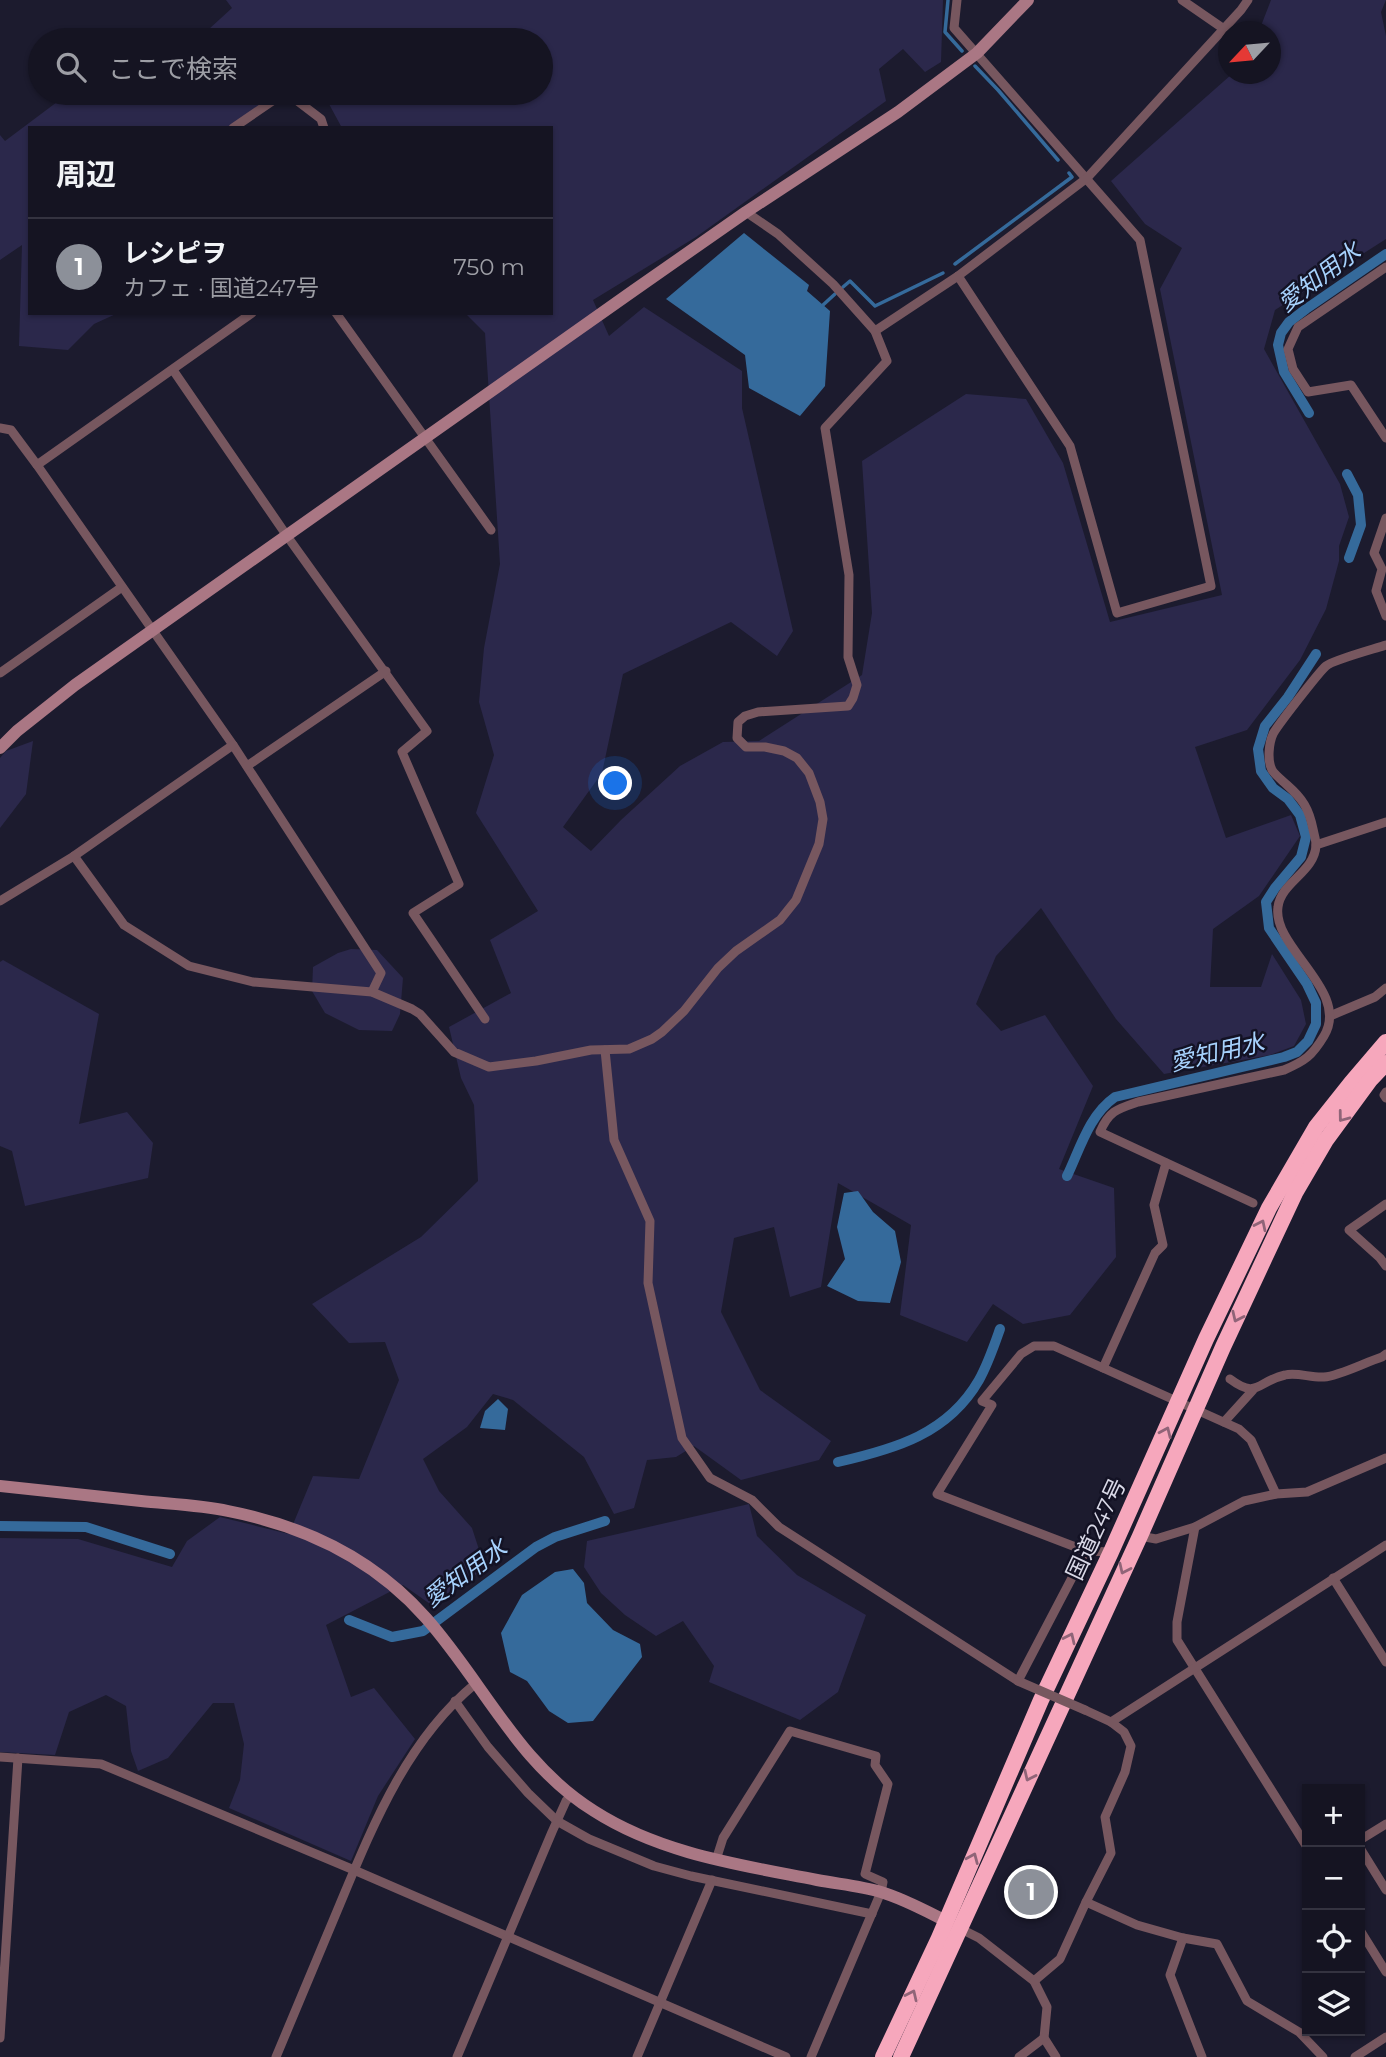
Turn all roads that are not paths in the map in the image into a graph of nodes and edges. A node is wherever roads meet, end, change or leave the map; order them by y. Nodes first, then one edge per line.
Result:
1 (957, 0) edge
2 (1028, 0) edge
3 (1182, 0) edge
4 (1248, 0) edge
5 (1231, 21) edge
6 (1218, 25) edge
7 (1218, 36) edge
8 (976, 53) junction
9 (268, 105) edge
10 (302, 105) edge
11 (236, 126) edge
12 (323, 126) edge
13 (1087, 178) junction
14 (746, 212) junction
15 (1386, 267) edge
16 (958, 276) junction
17 (249, 315) edge
18 (337, 315) edge
19 (874, 331) junction
20 (173, 370) junction
21 (0, 428) edge
22 (1386, 438) edge
23 (424, 439) junction
24 (37, 465) junction
25 (1386, 518) edge
26 (491, 530) dead end
27 (288, 536) junction
28 (122, 587) junction
29 (1386, 616) edge
30 (152, 631) junction
31 (1386, 645) edge
32 (386, 671) junction
33 (0, 673) edge
34 (233, 745) junction
35 (0, 748) edge
36 (247, 766) junction
37 (1386, 822) edge
38 (1316, 845) junction
39 (74, 856) junction
40 (0, 901) edge
41 (1386, 988) edge
42 (372, 992) junction
43 (1330, 1016) junction
44 (485, 1019) dead end
45 (1386, 1042) edge
46 (605, 1050) junction
47 (1386, 1063) edge
48 (1386, 1092) edge
49 (1386, 1098) edge
50 (1166, 1163) junction
51 (1253, 1203) dead end
52 (1386, 1204) edge
53 (1384, 1259) edge
54 (1386, 1353) edge
55 (1103, 1368) junction
56 (1230, 1379) dead end
57 (1253, 1390) junction
58 (1179, 1401) junction
59 (1196, 1410) junction
60 (1224, 1422) junction
61 (1386, 1458) edge
62 (0, 1486) edge
63 (1276, 1494) junction
64 (1195, 1527) junction
65 (1140, 1536) junction
66 (1386, 1545) edge
67 (1086, 1551) junction
68 (1111, 1552) junction
69 (1333, 1578) junction
70 (1386, 1662) edge
71 (1194, 1667) junction
72 (1018, 1681) junction
73 (475, 1684) junction
74 (455, 1701) junction
75 (1111, 1722) junction
76 (0, 1757) edge
77 (19, 1758) junction
78 (571, 1795) junction
79 (557, 1821) junction
80 (1386, 1824) edge
81 (1365, 1837) edge
82 (1302, 1839) edge
83 (1365, 1856) edge
84 (716, 1860) junction
85 (354, 1870) junction
86 (712, 1880) junction
87 (1386, 1890) edge
88 (881, 1892) junction
89 (1086, 1902) junction
90 (872, 1914) junction
91 (953, 1925) junction
92 (508, 1937) junction
93 (1183, 1938) junction
94 (1365, 1938) edge
95 (1386, 1972) edge
96 (1034, 1981) junction
97 (661, 2004) junction
98 (1386, 2037) edge
99 (0, 2038) edge
100 (1044, 2038) junction
101 (276, 2057) edge
102 (457, 2057) edge
103 (637, 2057) edge
104 (786, 2057) edge
105 (811, 2057) edge
106 (883, 2057) edge
107 (901, 2057) edge
108 (1019, 2057) edge
109 (1056, 2057) edge
110 (1202, 2057) edge
111 (1323, 2057) edge
112 (1355, 2057) edge

1 - 8 street
2 - 8 street
3 - 6 street
4 - 5 street
7 - 13 street
8 - 13 street
8 - 14 street
9 - 11 street
10 - 12 street
13 - 16 street
13 - 16 street
14 - 19 street
14 - 23 street
15 - 22 street
16 - 19 street
17 - 20 street
18 - 23 street
19 - 46 street
20 - 24 street
20 - 27 street
21 - 24 street
23 - 26 street
23 - 27 street
24 - 28 street
25 - 29 street
27 - 30 street
27 - 32 street
28 - 30 street
28 - 33 street
30 - 34 street
30 - 35 street
31 - 38 street
32 - 36 street
32 - 44 street
34 - 36 street
34 - 39 street
36 - 42 street
37 - 38 street
38 - 43 street
39 - 40 street
39 - 42 street
41 - 43 street
42 - 46 street
43 - 50 street
58 -> 45 highway, 国道247号
46 - 72 street
47 -> 59 highway, 国道247号
48 - 49 street
50 - 51 street
50 - 55 street
52 - 53 street
54 - 57 street
55 - 58 street
55 - 67 street
56 - 57 street
57 - 60 street
58 - 59 street
68 -> 58 highway, 国道247号
59 - 60 street
59 - 65 highway, 国道247号
60 - 63 street
61 - 63 street
62 - 73 street
63 - 64 street
64 - 65 street
64 - 71 street
65 -> 91 highway, 国道247号
66 - 69 street
67 - 68 street
67 - 72 street
91 -> 68 highway, 国道247号
69 - 70 street
69 - 71 street
71 - 75 street
71 - 82 street
72 - 75 street, bridge
73 - 74 street
73 - 78 street
74 - 79 street
74 - 85 street
75 - 89 street
76 - 77 street
77 - 85 street
77 - 99 street
78 - 79 street
78 - 84 street
79 - 86 street
79 - 92 street
80 - 81 street
83 - 87 street
84 - 88 street
84 - 88 street
85 - 92 street
85 - 101 street
86 - 90 street
86 - 97 street
88 - 90 street
88 - 91 street
89 - 93 street
89 - 96 street
90 - 105 street
91 - 96 street
106 -> 91 highway, 国道247号
91 - 107 highway, 国道247号
92 - 97 street
92 - 102 street
93 - 110 street
93 - 111 street
94 - 95 street
96 - 100 street
97 - 103 street
97 - 104 street
98 - 112 street
100 - 108 street
100 - 109 street

